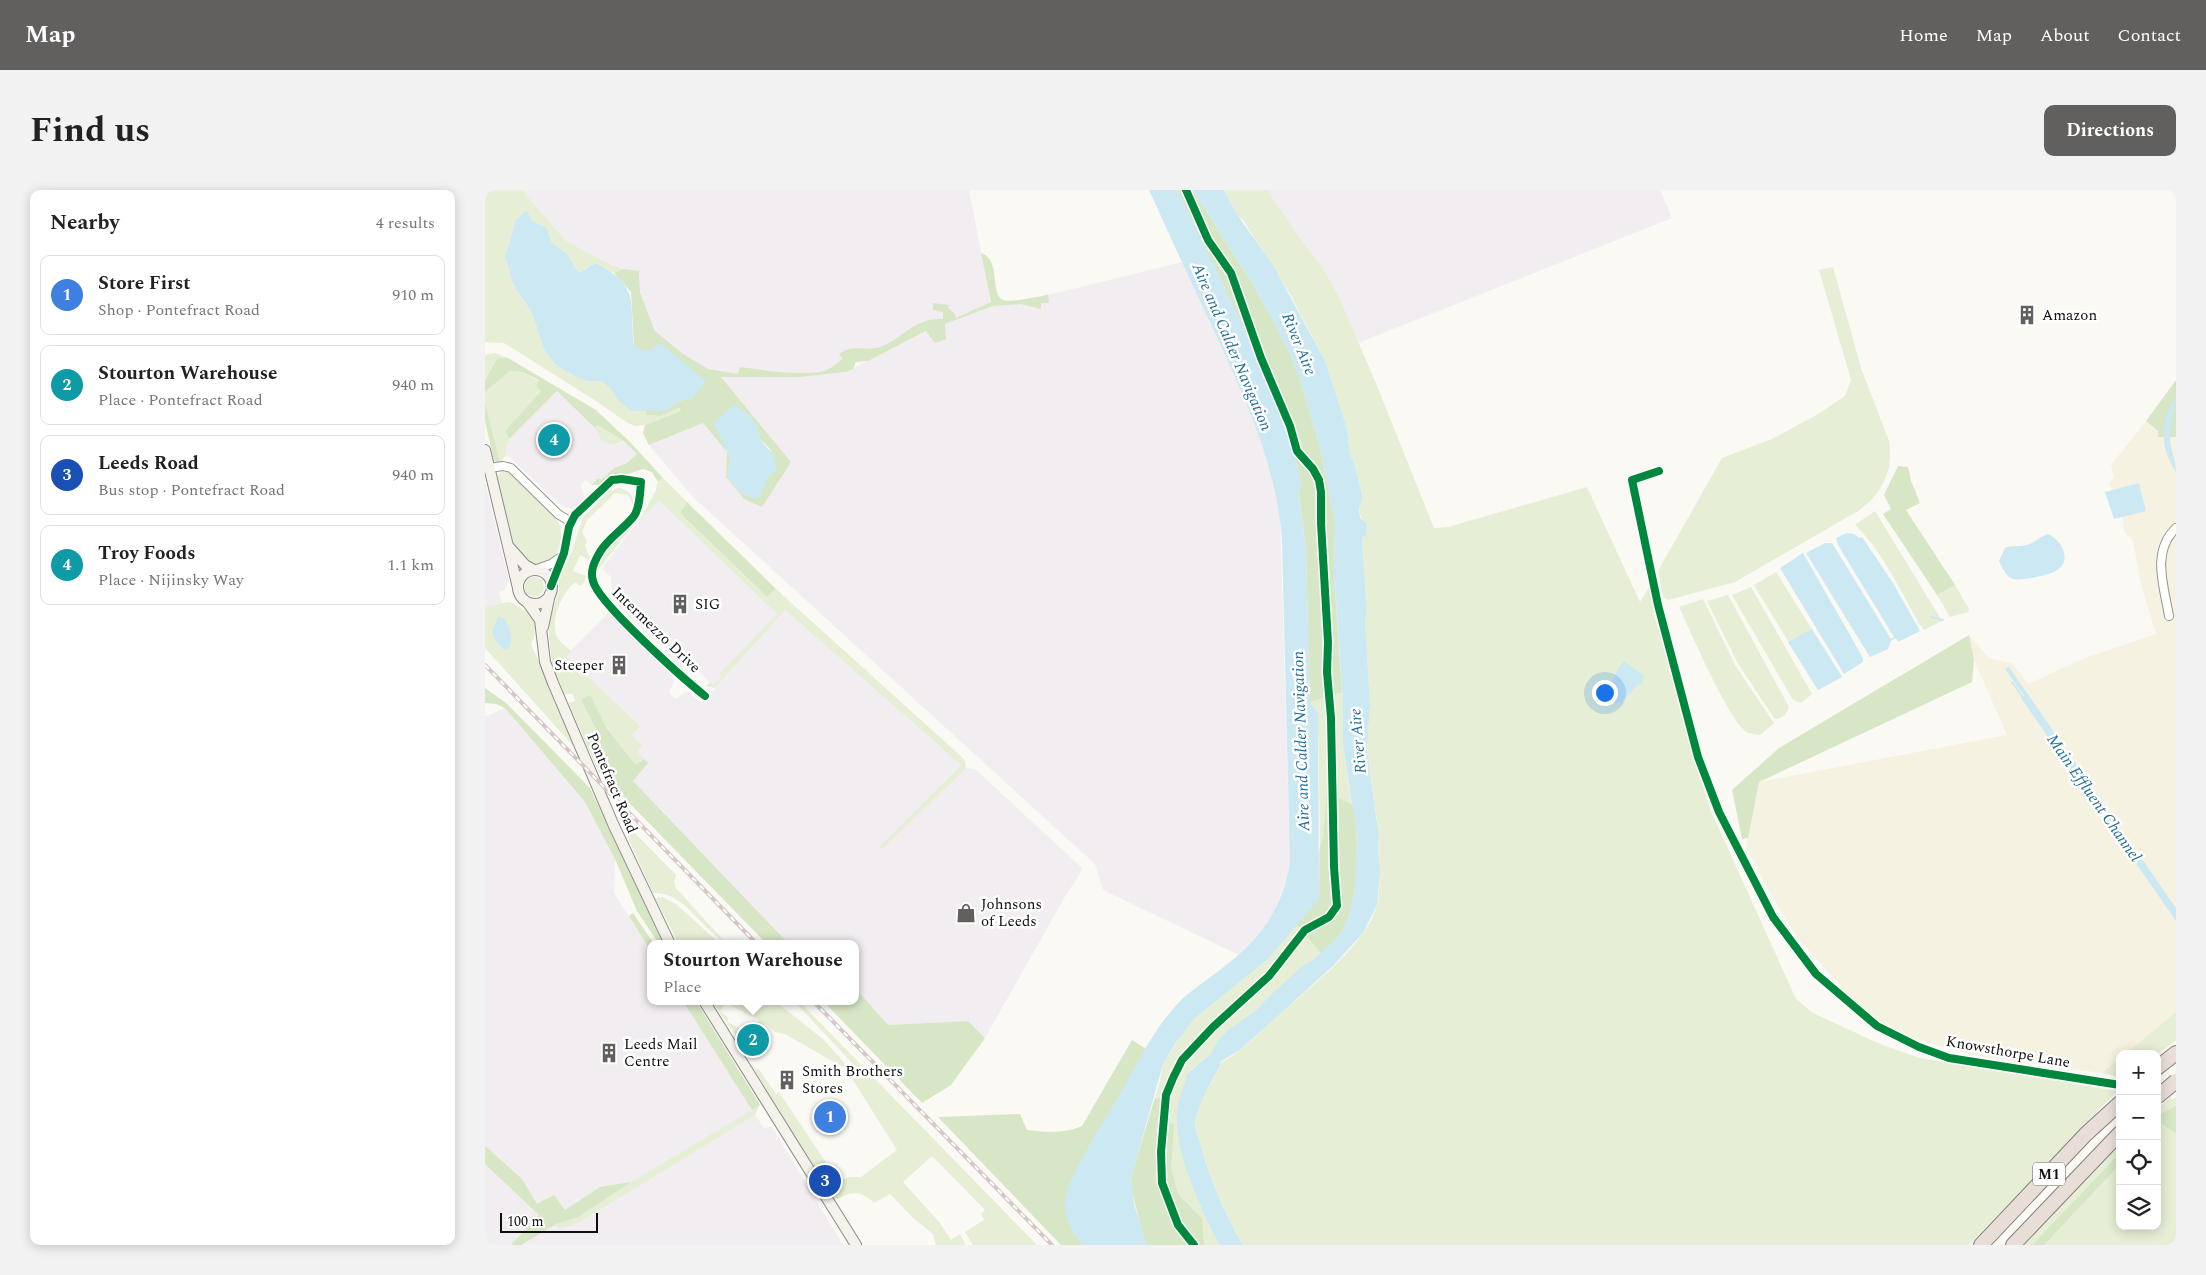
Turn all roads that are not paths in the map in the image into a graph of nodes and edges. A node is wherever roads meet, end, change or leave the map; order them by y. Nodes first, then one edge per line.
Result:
1 (485, 450) edge
2 (489, 468) junction
3 (1659, 471) dead end
4 (571, 522) junction
5 (2176, 528) edge
6 (507, 543) junction
7 (561, 557) junction
8 (534, 570) junction
9 (518, 588) junction
10 (551, 588) junction
11 (528, 603) junction
12 (2169, 616) dead end
13 (542, 630) junction
14 (705, 696) dead end
15 (668, 940) edge
16 (706, 1005) edge
17 (2176, 1053) edge
18 (2161, 1065) edge
19 (2176, 1081) edge
20 (2116, 1084) edge
21 (2161, 1092) edge
22 (2176, 1094) edge
23 (2159, 1095) edge
24 (2116, 1107) edge
25 (2116, 1137) edge
26 (856, 1245) edge
27 (1981, 1245) edge
28 (2013, 1245) edge

1 - 2 main road
2 - 4 street
2 - 6 main road
3 - 20 street, Knowsthorpe Lane
4 - 7 street, Intermezzo Drive
4 - 14 street, Intermezzo Drive
5 - 12 street
6 - 8 main road
6 - 9 main road
7 - 8 street
7 - 10 street, Intermezzo Drive
8 - 9 main road
8 - 10 main road
9 - 11 main road
10 - 11 main road
10 - 13 main road, Pontefract Road
11 - 13 main road, Pontefract Road
13 - 15 main road, Pontefract Road
16 - 26 main road
17 - 18 highway
19 - 23 highway, bridge
21 - 22 street
24 - 27 highway, M1
25 - 28 highway, M1

